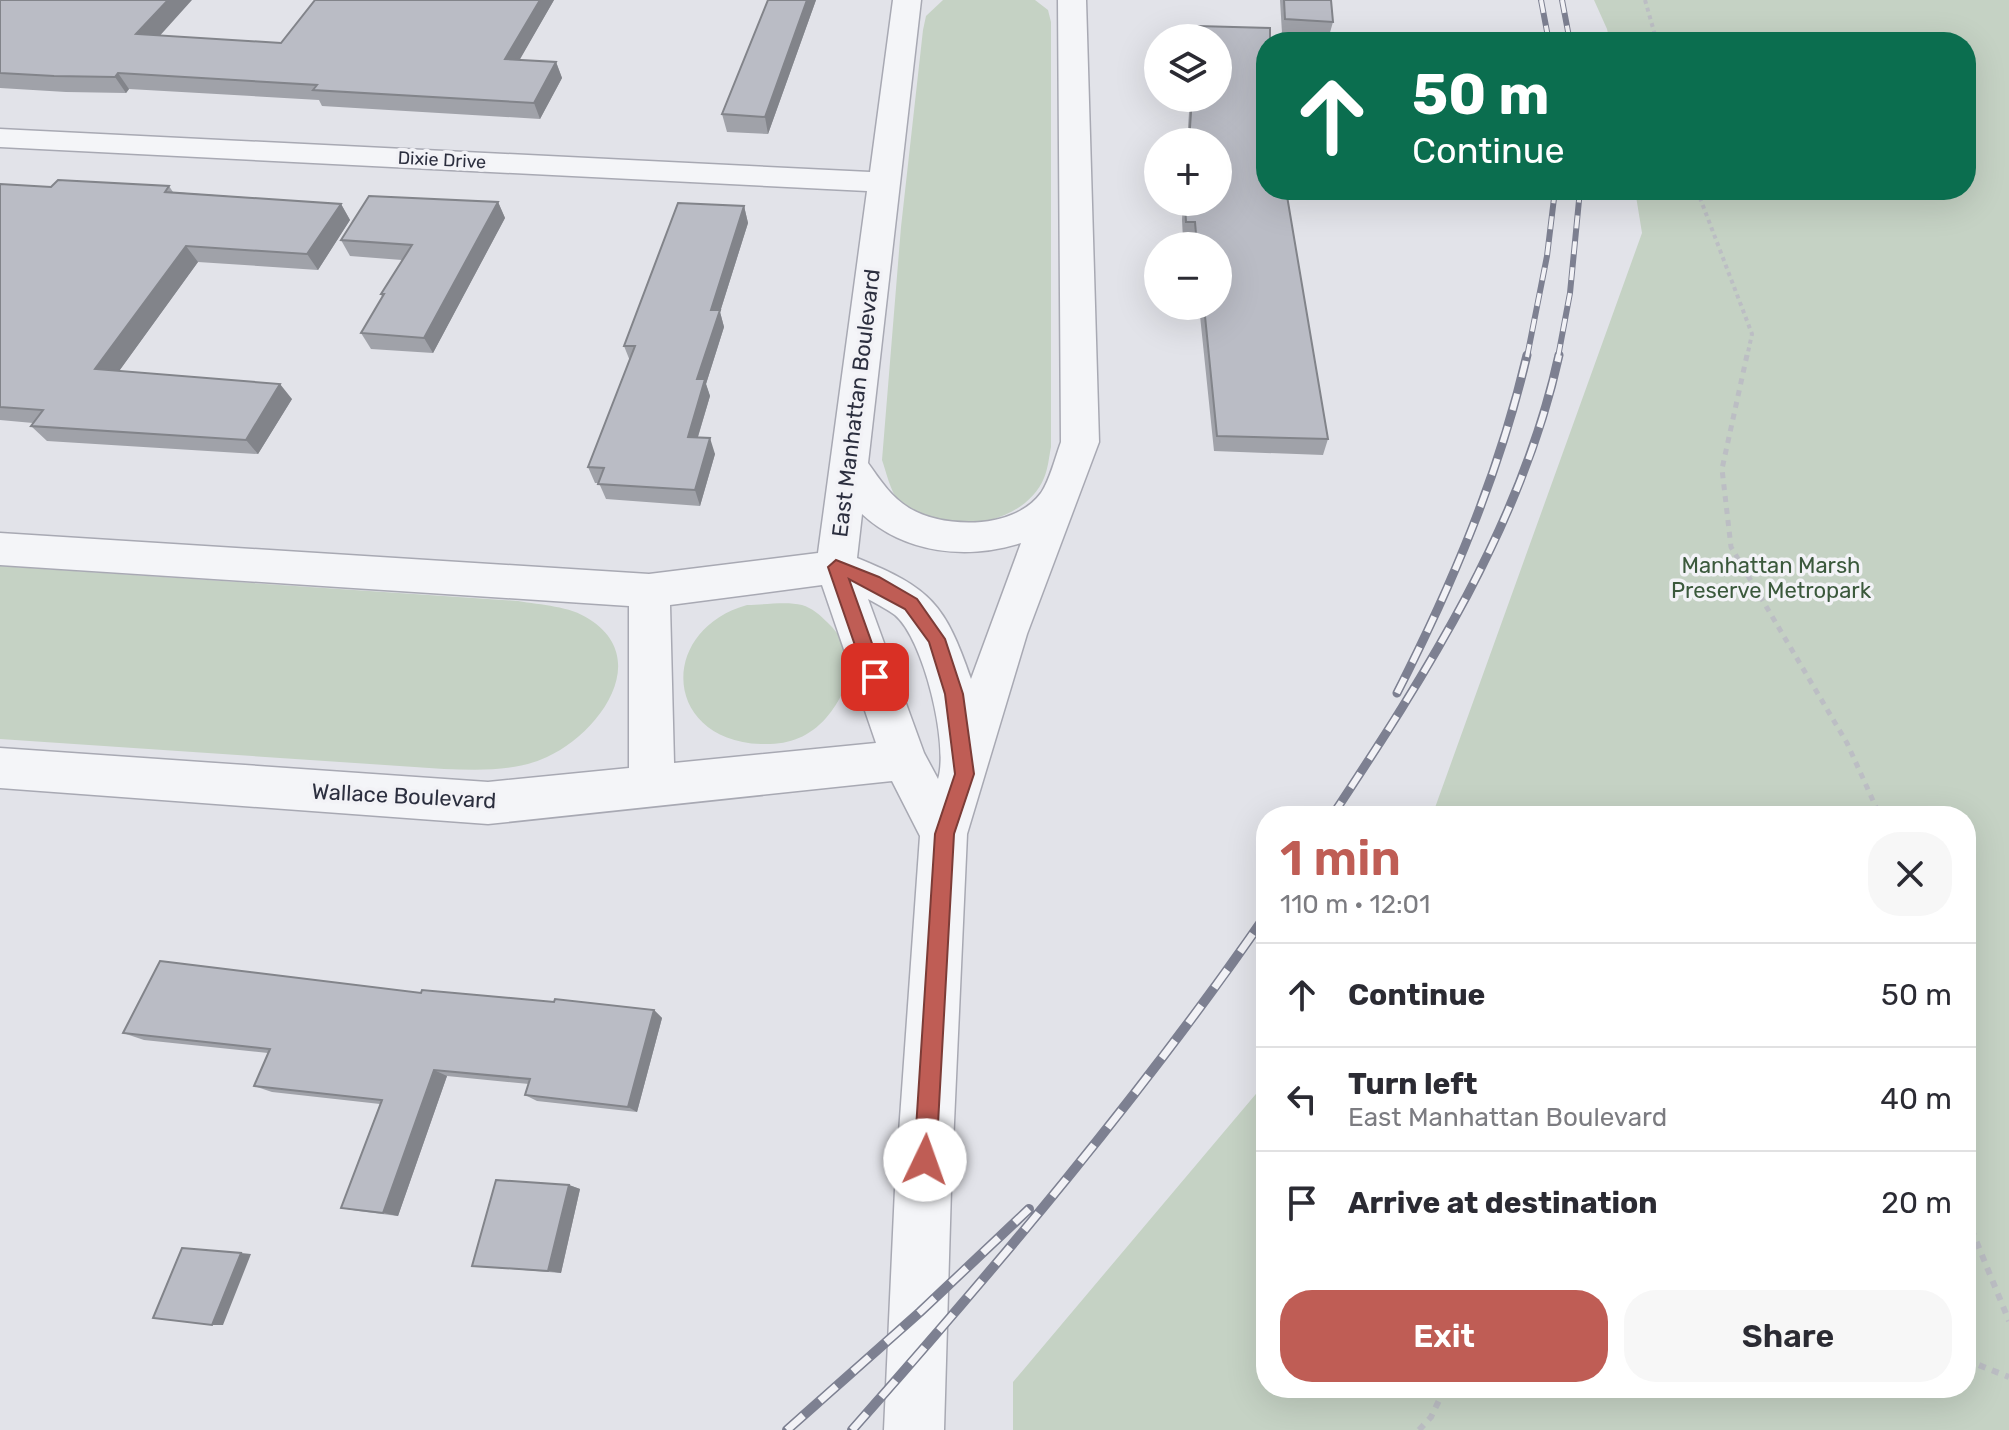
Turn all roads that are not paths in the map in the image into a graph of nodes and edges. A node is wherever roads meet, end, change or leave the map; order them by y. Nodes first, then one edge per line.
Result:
1 (907, 0) edge
2 (1072, 0) edge
3 (0, 138) edge
4 (883, 182) junction
5 (849, 465) junction
6 (1060, 499) junction
7 (0, 549) edge
8 (836, 567) junction
9 (649, 591) junction
10 (904, 760) junction
11 (0, 768) edge
12 (965, 774) junction
13 (652, 786) junction
14 (944, 834) junction
15 (914, 1430) edge

1 - 4 street, East Manhattan Boulevard
2 - 6 street
3 - 4 street, Dixie Drive
4 - 5 street, East Manhattan Boulevard
5 - 6 street
5 - 8 street, East Manhattan Boulevard
6 - 12 street
7 - 9 street
8 - 9 street
8 - 10 street, East Manhattan Boulevard
8 - 12 street
9 - 13 street
10 - 13 street, Wallace Boulevard
10 - 14 street, East Manhattan Boulevard
11 - 13 street, Wallace Boulevard
12 - 14 street
14 - 15 street

